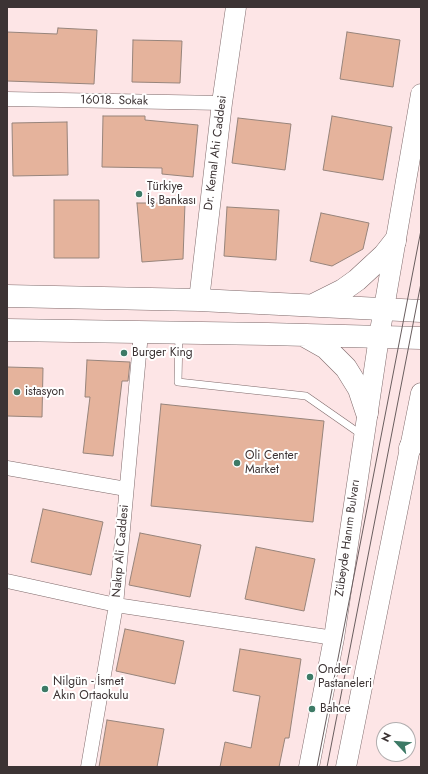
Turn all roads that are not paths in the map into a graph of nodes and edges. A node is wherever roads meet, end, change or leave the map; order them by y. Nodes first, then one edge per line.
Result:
1 (236, 7) edge
2 (421, 94) edge
3 (7, 99) edge
4 (222, 103) junction
5 (395, 241) junction
6 (7, 296) edge
7 (199, 300) junction
8 (311, 306) junction
9 (383, 309) junction
10 (421, 311) edge
11 (7, 330) edge
12 (141, 333) junction
13 (179, 333) junction
14 (302, 334) junction
15 (379, 337) junction
16 (421, 338) edge
17 (421, 393) edge
18 (367, 413) junction
19 (421, 425) edge
20 (364, 436) junction
21 (410, 448) junction
22 (7, 468) edge
23 (126, 489) junction
24 (7, 581) edge
25 (116, 605) junction
26 (334, 638) junction
27 (88, 767) edge
28 (309, 767) edge
29 (346, 767) edge

1 - 4 main road, Dr. Kemal Ahi Caddesi
2 - 5 main road, Zübeyde Hanım Bulvarı
3 - 4 street, 16018. Sokak
4 - 7 main road, Dr. Kemal Ahi Caddesi
5 - 8 main road
5 - 9 main road, Zübeyde Hanım Bulvarı
6 - 7 main road
7 - 8 main road
8 - 9 main road
9 - 10 main road
9 - 15 main road, Zübeyde Hanım Bulvarı
11 - 12 main road
12 - 13 main road
12 - 23 street, Nakıp Ali Caddesi
13 - 14 main road
13 - 20 lane
14 - 15 main road
14 - 18 main road
15 - 16 main road
15 - 18 main road, Zübeyde Hanım Bulvarı
17 - 21 main road
18 - 20 main road, Zübeyde Hanım Bulvarı
19 - 21 main road
20 - 26 main road, Zübeyde Hanım Bulvarı
21 - 29 main road
22 - 23 street
23 - 25 street, Nakıp Ali Caddesi
24 - 25 street
25 - 26 street
25 - 27 street, Nakıp Ali Caddesi
26 - 28 main road, Zübeyde Hanım Bulvarı

